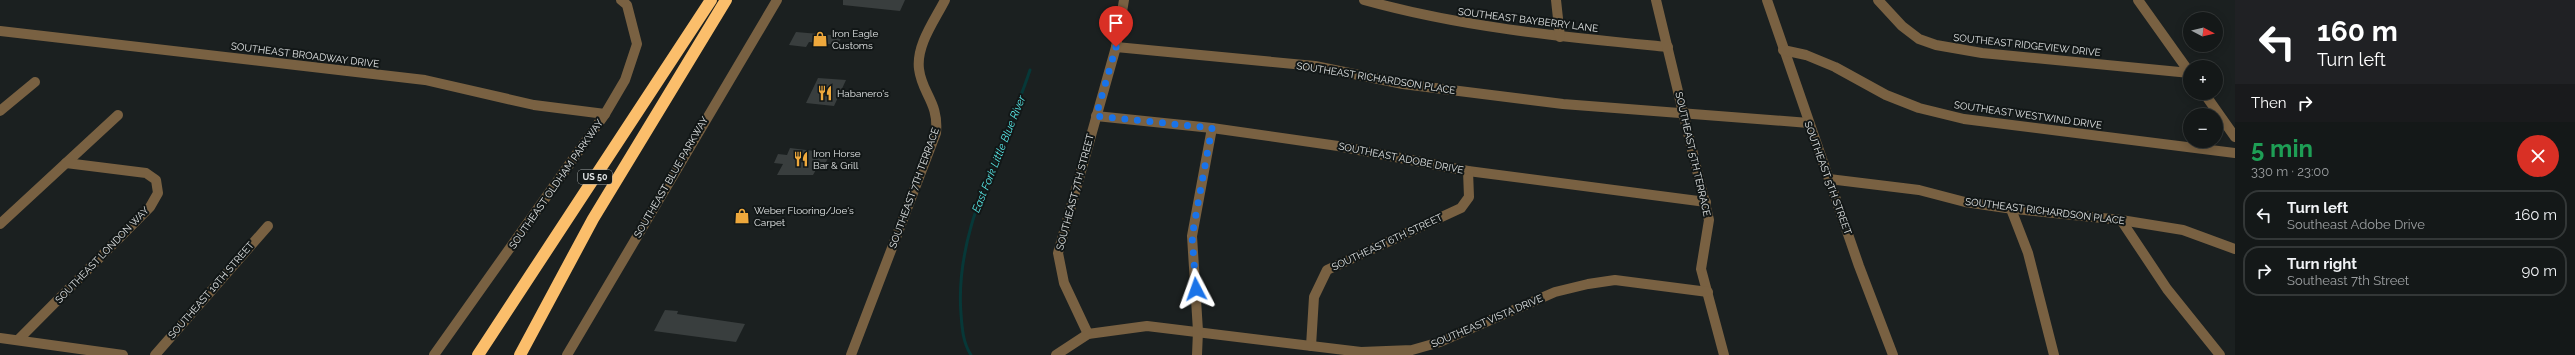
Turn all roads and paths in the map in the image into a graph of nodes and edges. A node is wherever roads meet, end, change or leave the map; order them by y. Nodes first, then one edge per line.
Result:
1 (621, 0) edge
2 (711, 0) edge
3 (726, 0) edge
4 (777, 0) edge
5 (946, 0) edge
6 (1124, 0) edge
7 (1364, 0) edge
8 (1556, 0) edge
9 (1656, 0) edge
10 (1767, 0) edge
11 (1878, 0) edge
12 (2138, 0) edge
13 (0, 31) edge
14 (1560, 37) junction
15 (1116, 47) junction
16 (1668, 47) junction
17 (1783, 50) junction
18 (2183, 63) edge
19 (2183, 72) edge
20 (35, 82) dead end
21 (2209, 100) edge
22 (0, 111) edge
23 (1684, 112) junction
24 (605, 114) junction
25 (118, 115) dead end
26 (1096, 116) junction
27 (1809, 123) junction
28 (1212, 128) junction
29 (2235, 138) edge
30 (2235, 153) edge
31 (66, 163) junction
32 (1468, 171) junction
33 (1830, 179) junction
34 (1706, 202) junction
35 (2011, 208) junction
36 (2121, 220) junction
37 (0, 224) edge
38 (268, 226) dead end
39 (2235, 249) edge
40 (1708, 292) junction
41 (1198, 330) junction
42 (1088, 334) junction
43 (0, 338) edge
44 (18, 340) junction
45 (1312, 346) junction
46 (123, 355) edge
47 (155, 355) edge
48 (434, 355) edge
49 (478, 355) edge
50 (520, 355) edge
51 (567, 355) edge
52 (851, 355) edge
53 (1056, 355) edge
54 (1197, 355) edge
55 (1724, 355) edge
56 (1893, 355) edge
57 (2054, 355) edge
58 (2220, 355) edge

1 - 24 street, SOUTHEAST OLDHAM PARKWAY
2 - 49 highway, US 50
3 - 50 highway, US 50
4 - 51 street, SOUTHEAST BLUE PARKWAY
5 - 52 street, SOUTHEAST 7TH TERRACE
6 - 15 street, SOUTHEAST 7TH STREET
7 - 14 street, SOUTHEAST BAYBERRY LANE
8 - 14 street
9 - 16 street, SOUTHEAST 5TH TERRACE
10 - 17 street, SOUTHEAST 5TH STREET
11 - 19 street, SOUTHEAST RIDGEVIEW DRIVE
12 - 18 street
13 - 24 street, SOUTHEAST BROADWAY DRIVE
14 - 16 street, SOUTHEAST BAYBERRY LANE
15 - 23 street, SOUTHEAST RICHARDSON PLACE
15 - 26 street, SOUTHEAST 7TH STREET
16 - 23 street, SOUTHEAST 5TH TERRACE
17 - 27 street, SOUTHEAST 5TH STREET
17 - 30 street, SOUTHEAST WESTWIND DRIVE
20 - 22 street
21 - 29 street
23 - 27 street, SOUTHEAST RICHARDSON PLACE
23 - 34 street, SOUTHEAST 5TH TERRACE
24 - 48 street, SOUTHEAST OLDHAM PARKWAY
25 - 31 street
26 - 28 street, SOUTHEAST ADOBE DRIVE
26 - 42 street, SOUTHEAST 7TH STREET
27 - 33 street, SOUTHEAST 5TH STREET
28 - 32 street, SOUTHEAST ADOBE DRIVE
28 - 41 street
31 - 37 street
31 - 44 street, SOUTHEAST LONDON WAY
32 - 34 street, SOUTHEAST ADOBE DRIVE
32 - 45 street, SOUTHEAST 6TH STREET
33 - 35 street, SOUTHEAST RICHARDSON PLACE
33 - 56 street, SOUTHEAST 5TH STREET
34 - 40 street, SOUTHEAST 5TH TERRACE
35 - 36 street, SOUTHEAST RICHARDSON PLACE
35 - 57 street
36 - 39 street, SOUTHEAST RICHARDSON PLACE
36 - 58 street
38 - 47 street, SOUTHEAST 10TH STREET
40 - 45 street, SOUTHEAST VISTA DRIVE
40 - 55 street, SOUTHEAST 5TH TERRACE
41 - 42 street, SOUTHEAST VISTA DRIVE
41 - 45 street, SOUTHEAST VISTA DRIVE
41 - 54 street
42 - 53 street, SOUTHEAST VISTA DRIVE
43 - 44 street
44 - 46 street

